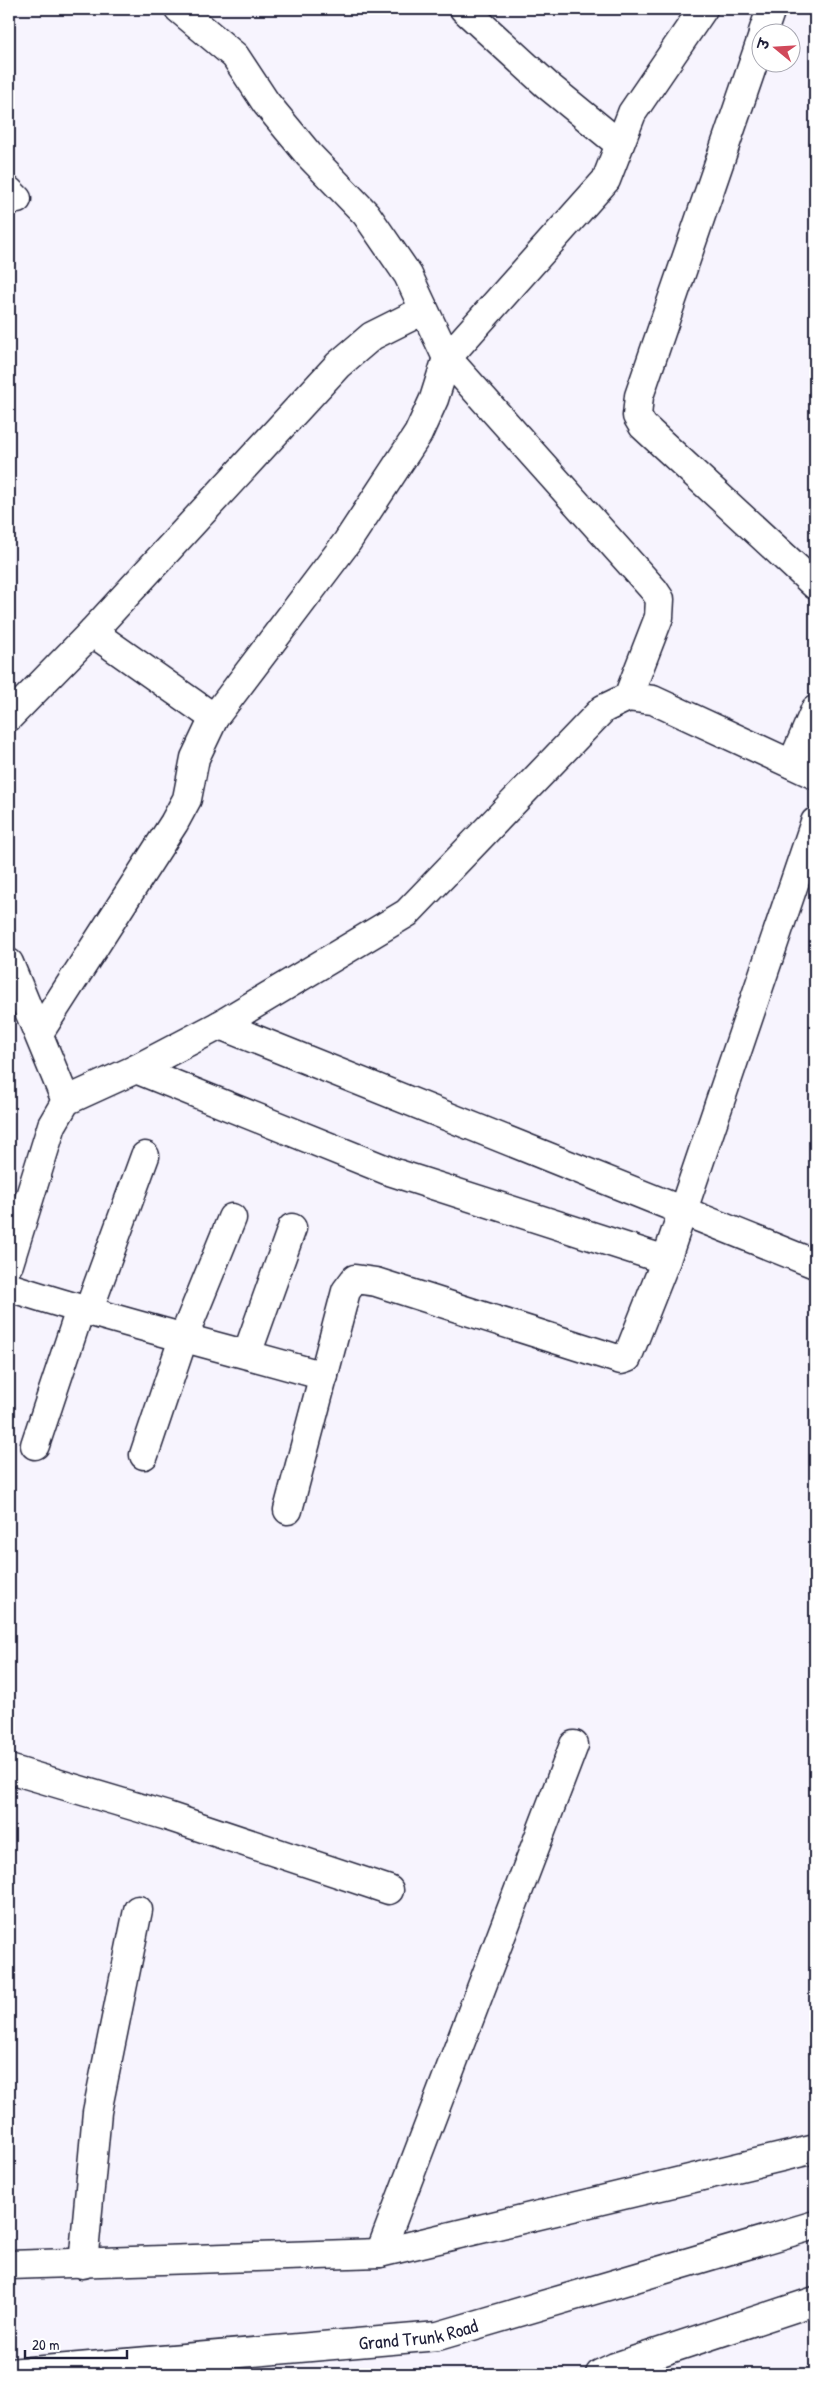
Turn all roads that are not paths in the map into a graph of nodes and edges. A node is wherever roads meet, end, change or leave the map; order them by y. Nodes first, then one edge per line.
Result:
1 (179, 9) edge
2 (464, 9) edge
3 (703, 9) edge
4 (771, 9) edge
5 (766, 22) edge
6 (752, 67) edge
7 (619, 144) junction
8 (424, 310) junction
9 (447, 358) junction
10 (815, 585) edge
11 (92, 632) junction
12 (628, 697) junction
13 (815, 710) edge
14 (9, 717) edge
15 (214, 718) junction
16 (804, 770) edge
17 (815, 822) edge
18 (9, 963) edge
19 (18, 1007) edge
20 (220, 1025) junction
21 (39, 1032) junction
22 (136, 1069) junction
23 (66, 1101) junction
24 (146, 1156) dead end
25 (682, 1212) junction
26 (232, 1218) dead end
27 (292, 1228) dead end
28 (666, 1260) junction
29 (9, 1264) edge
30 (815, 1264) edge
31 (9, 1287) edge
32 (84, 1311) junction
33 (184, 1336) junction
34 (246, 1354) junction
35 (324, 1376) junction
36 (35, 1445) dead end
37 (144, 1455) dead end
38 (288, 1510) dead end
39 (574, 1745) dead end
40 (9, 1769) edge
41 (389, 1890) dead end
42 (138, 1910) dead end
43 (815, 2149) edge
44 (815, 2225) edge
45 (380, 2252) junction
46 (83, 2264) junction
47 (9, 2265) edge
48 (815, 2301) edge
49 (9, 2373) edge
50 (600, 2374) edge

1 - 8 main road
2 - 7 main road
3 - 7 main road
4 - 5 main road
6 - 10 main road
7 - 9 main road
8 - 9 main road
8 - 11 main road
9 - 12 main road
9 - 15 main road
11 - 14 main road
11 - 15 main road
12 - 16 main road
12 - 20 main road
13 - 16 main road
15 - 21 main road
17 - 25 main road
18 - 19 main road
19 - 21 main road
20 - 22 main road
20 - 25 main road
21 - 23 main road
22 - 23 main road
22 - 28 main road
23 - 29 main road
24 - 32 main road
25 - 28 main road
25 - 30 main road
26 - 33 main road
27 - 34 main road
28 - 35 main road
31 - 32 main road
32 - 33 main road
32 - 36 main road
33 - 34 main road
33 - 37 main road
34 - 35 main road
35 - 38 main road
39 - 45 main road
40 - 41 main road
42 - 46 main road
43 - 45 main road
44 - 49 main road, Grand Trunk Road
45 - 46 main road
46 - 47 main road
48 - 50 main road

